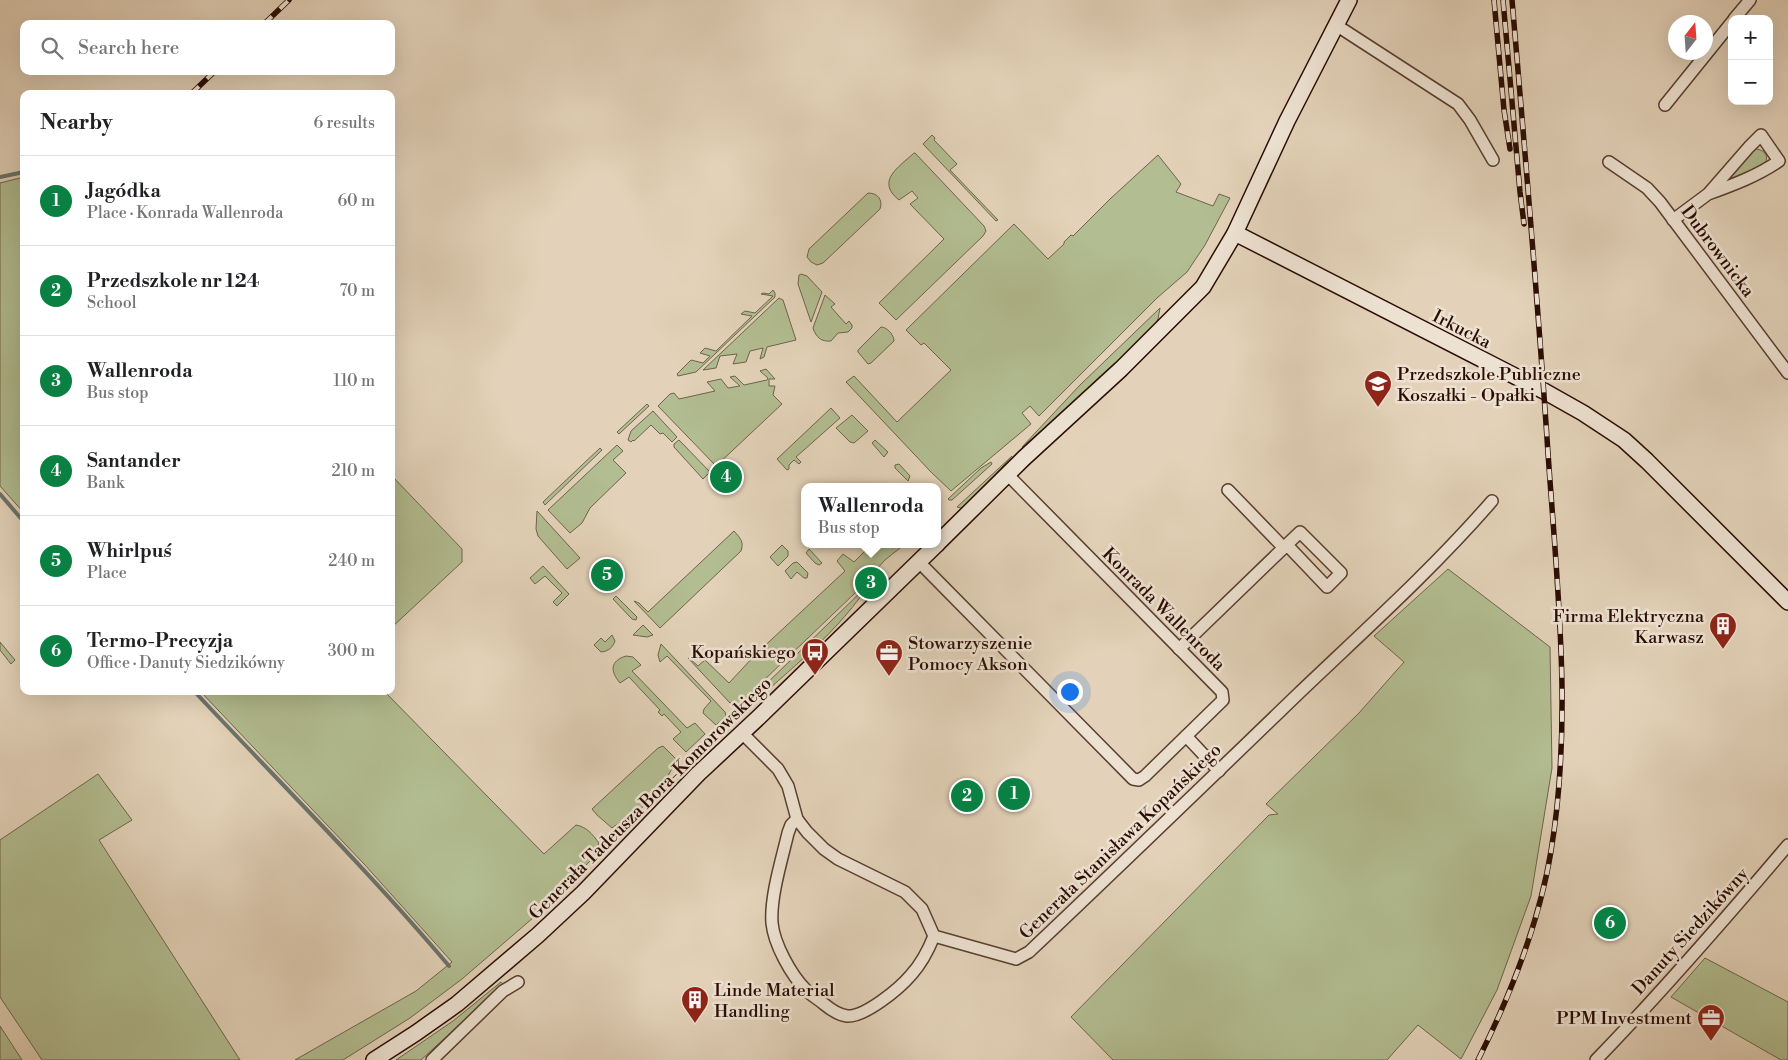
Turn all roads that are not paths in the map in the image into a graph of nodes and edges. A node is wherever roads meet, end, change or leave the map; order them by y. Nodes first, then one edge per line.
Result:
1 (1349, 0) edge
2 (1750, 0) edge
3 (1737, 15) edge
4 (1336, 25) junction
5 (1728, 27) edge
6 (1665, 104) dead end
7 (1493, 160) dead end
8 (1609, 162) dead end
9 (1708, 194) junction
10 (1673, 220) junction
11 (1235, 233) junction
12 (1788, 373) edge
13 (1008, 475) junction
14 (1228, 490) dead end
15 (1492, 501) dead end
16 (941, 540) edge
17 (1285, 546) junction
18 (933, 548) edge
19 (919, 562) junction
20 (1788, 602) edge
21 (1179, 649) junction
22 (742, 732) junction
23 (1186, 736) junction
24 (1218, 771) junction
25 (797, 819) junction
26 (1788, 846) edge
27 (934, 936) junction
28 (518, 982) dead end
29 (374, 1060) edge
30 (432, 1060) edge
31 (1596, 1060) edge

1 - 4 street, Generała Tadeusza Bora-Komorowskiego
2 - 3 street
4 - 7 street
4 - 11 street, Generała Tadeusza Bora-Komorowskiego
5 - 6 street
8 - 10 street, Dubrownicka
9 - 9 street
9 - 10 street
10 - 12 street, Dubrownicka
11 - 13 street, Generała Tadeusza Bora-Komorowskiego
11 - 20 street, Irkucka
13 - 16 street, Generała Tadeusza Bora-Komorowskiego
13 - 21 street, Konrada Wallenroda
14 - 17 street
15 - 24 street, Generała Stanisława Kopańskiego
17 - 17 street
17 - 21 street
18 - 19 street, Generała Tadeusza Bora-Komorowskiego
19 - 22 street, Generała Tadeusza Bora-Komorowskiego
19 - 23 street, Konrada Wallenroda
21 - 23 street, Konrada Wallenroda
22 - 25 street
22 - 29 street, Generała Tadeusza Bora-Komorowskiego
23 - 24 street
24 - 27 street, Generała Stanisława Kopańskiego
25 - 27 street
25 - 27 street
26 - 31 street, Danuty Siedzikówny
28 - 30 street

